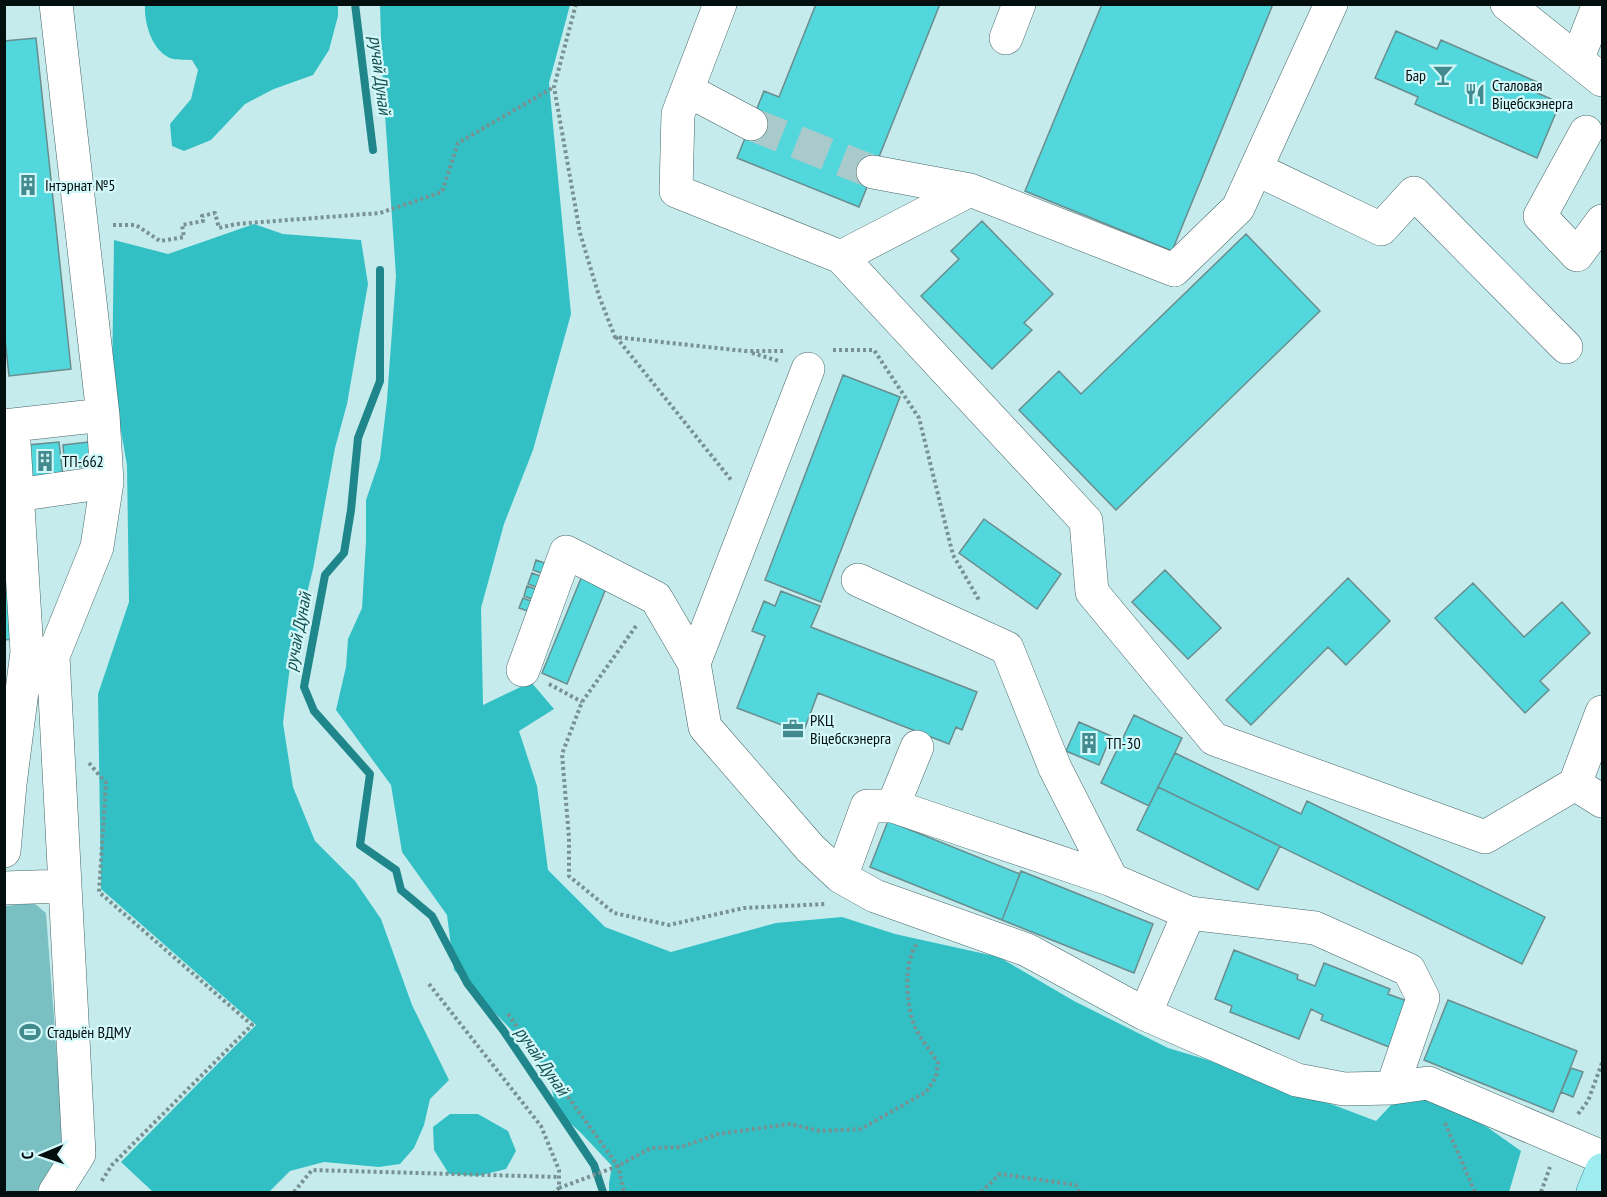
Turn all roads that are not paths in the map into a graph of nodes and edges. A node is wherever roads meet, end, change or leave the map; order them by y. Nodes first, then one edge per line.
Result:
1 (56, 4) edge
2 (720, 4) edge
3 (1019, 4) edge
4 (1331, 4) edge
5 (1507, 4) edge
6 (1599, 4) edge
7 (1006, 38) dead end
8 (1577, 60) junction
9 (1602, 80) edge
10 (687, 90) junction
11 (751, 124) tunnel mouth
12 (1586, 132) dead end
13 (1256, 169) junction
14 (873, 172) tunnel mouth
15 (970, 190) junction
16 (1602, 221) edge
17 (841, 257) junction
18 (1566, 347) dead end
19 (809, 357) road end
20 (103, 415) junction
21 (9, 426) edge
22 (107, 482) junction
23 (16, 495) junction
24 (858, 580) dead end
25 (40, 654) junction
26 (694, 663) junction
27 (523, 670) road end
28 (1602, 712) edge
29 (917, 747) dead end
30 (1575, 784) junction
31 (7, 785) edge
32 (1602, 801) edge
33 (893, 806) junction
34 (4, 851) edge
35 (841, 877) junction
36 (1112, 880) junction
37 (65, 886) junction
38 (4, 888) edge
39 (1189, 913) junction
40 (1145, 1014) junction
41 (1392, 1088) junction
42 (1602, 1157) edge
43 (1602, 1170) edge
44 (55, 1192) edge
45 (1593, 1192) edge

1 - 20 street
2 - 10 street
3 - 7 street
4 - 13 street
5 - 8 street
6 - 8 street
8 - 9 street
10 - 11 street
10 - 17 street
12 - 16 street
13 - 15 street
13 - 18 street
14 - 15 street
15 - 17 street
17 - 30 street
19 - 26 street
20 - 21 street
20 - 22 street
21 - 23 street
22 - 23 street
22 - 25 street
23 - 25 street
24 - 36 street
25 - 31 street
25 - 37 street
26 - 27 street
26 - 35 street
28 - 30 street
29 - 33 street
30 - 32 street
31 - 34 street
33 - 35 street
33 - 36 street
35 - 40 street
36 - 39 street
37 - 38 street
37 - 44 street
39 - 40 street
39 - 41 street
40 - 41 street
41 - 42 street
43 - 45 main road

